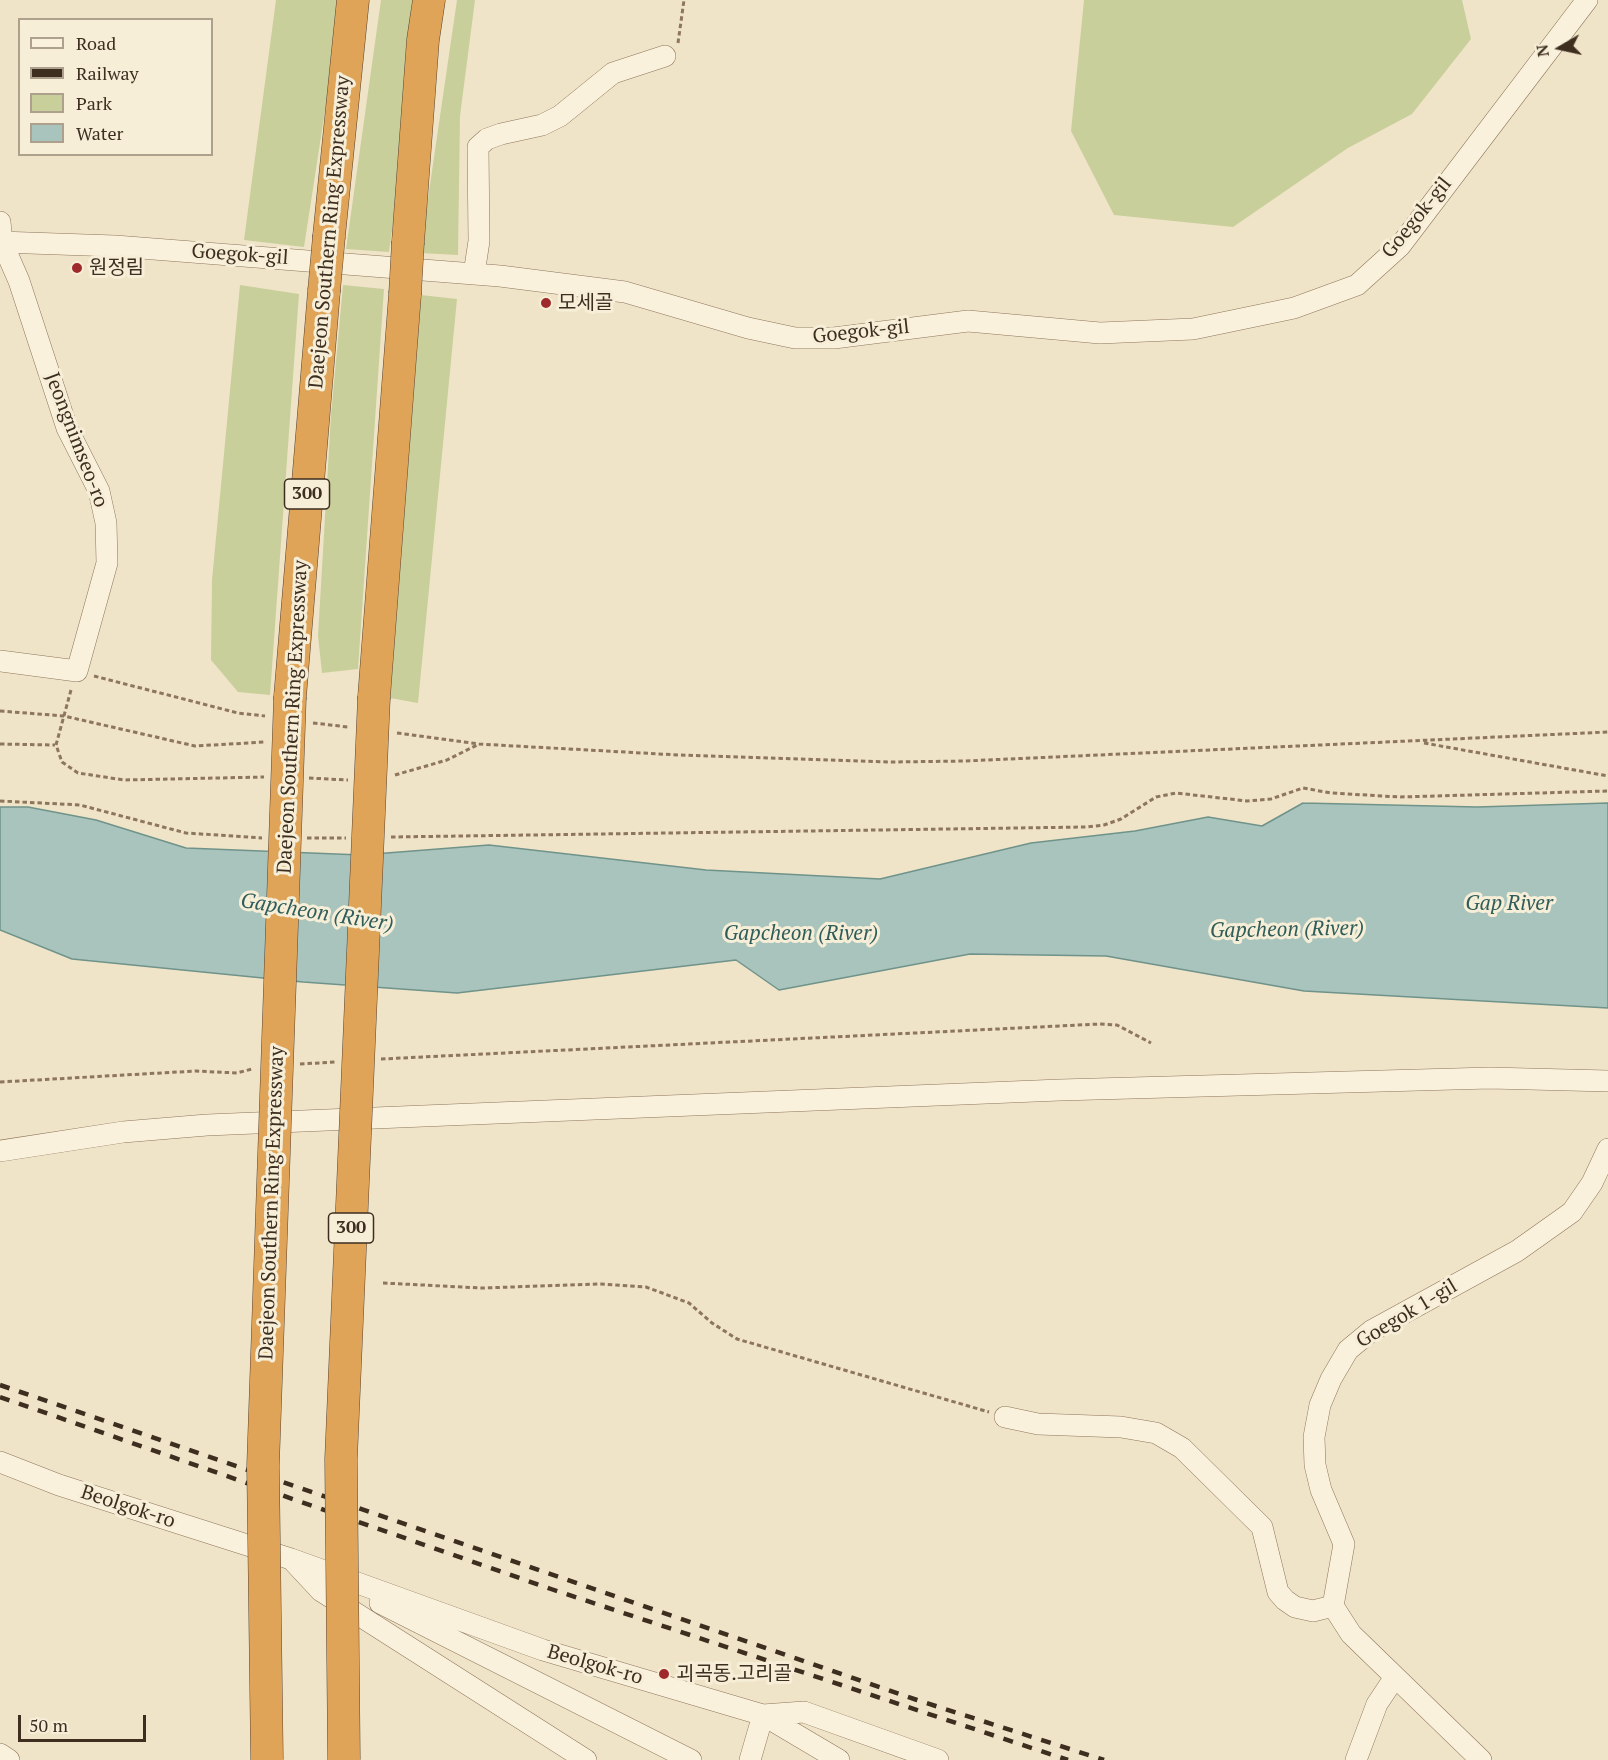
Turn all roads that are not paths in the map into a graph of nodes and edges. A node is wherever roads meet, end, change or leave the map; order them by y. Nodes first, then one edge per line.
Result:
1 (352, 0) edge
2 (429, 0) edge
3 (1587, 0) edge
4 (665, 56) road end
5 (1, 235) edge
6 (474, 274) junction
7 (0, 661) edge
8 (1608, 1081) edge
9 (1608, 1149) edge
10 (0, 1151) edge
11 (1005, 1417) road end
12 (0, 1462) edge
13 (291, 1559) junction
14 (1333, 1606) junction
15 (1395, 1677) junction
16 (763, 1714) junction
17 (0, 1754) edge
18 (9, 1760) edge
19 (267, 1760) edge
20 (344, 1760) edge
21 (586, 1760) edge
22 (691, 1760) edge
23 (750, 1760) edge
24 (839, 1760) edge
25 (938, 1760) edge
26 (1356, 1760) edge
27 (1481, 1760) edge

1 - 19 highway, Daejeon Southern Ring Expressway / 300, bridge
2 - 20 highway, 300, bridge
3 - 6 street, Goegok-gil
4 - 6 street
5 - 6 street, Goegok-gil
5 - 7 street, Jeongnimseo-ro
8 - 10 street
9 - 14 street, Goegok 1-gil
11 - 14 street
12 - 13 street, Beolgok-ro
13 - 16 street, Beolgok-ro
13 - 21 street
13 - 22 street, Beolgok-ro
14 - 15 street
15 - 26 street
15 - 27 street
16 - 23 street
16 - 24 street
16 - 25 street, Beolgok-ro
17 - 18 street

